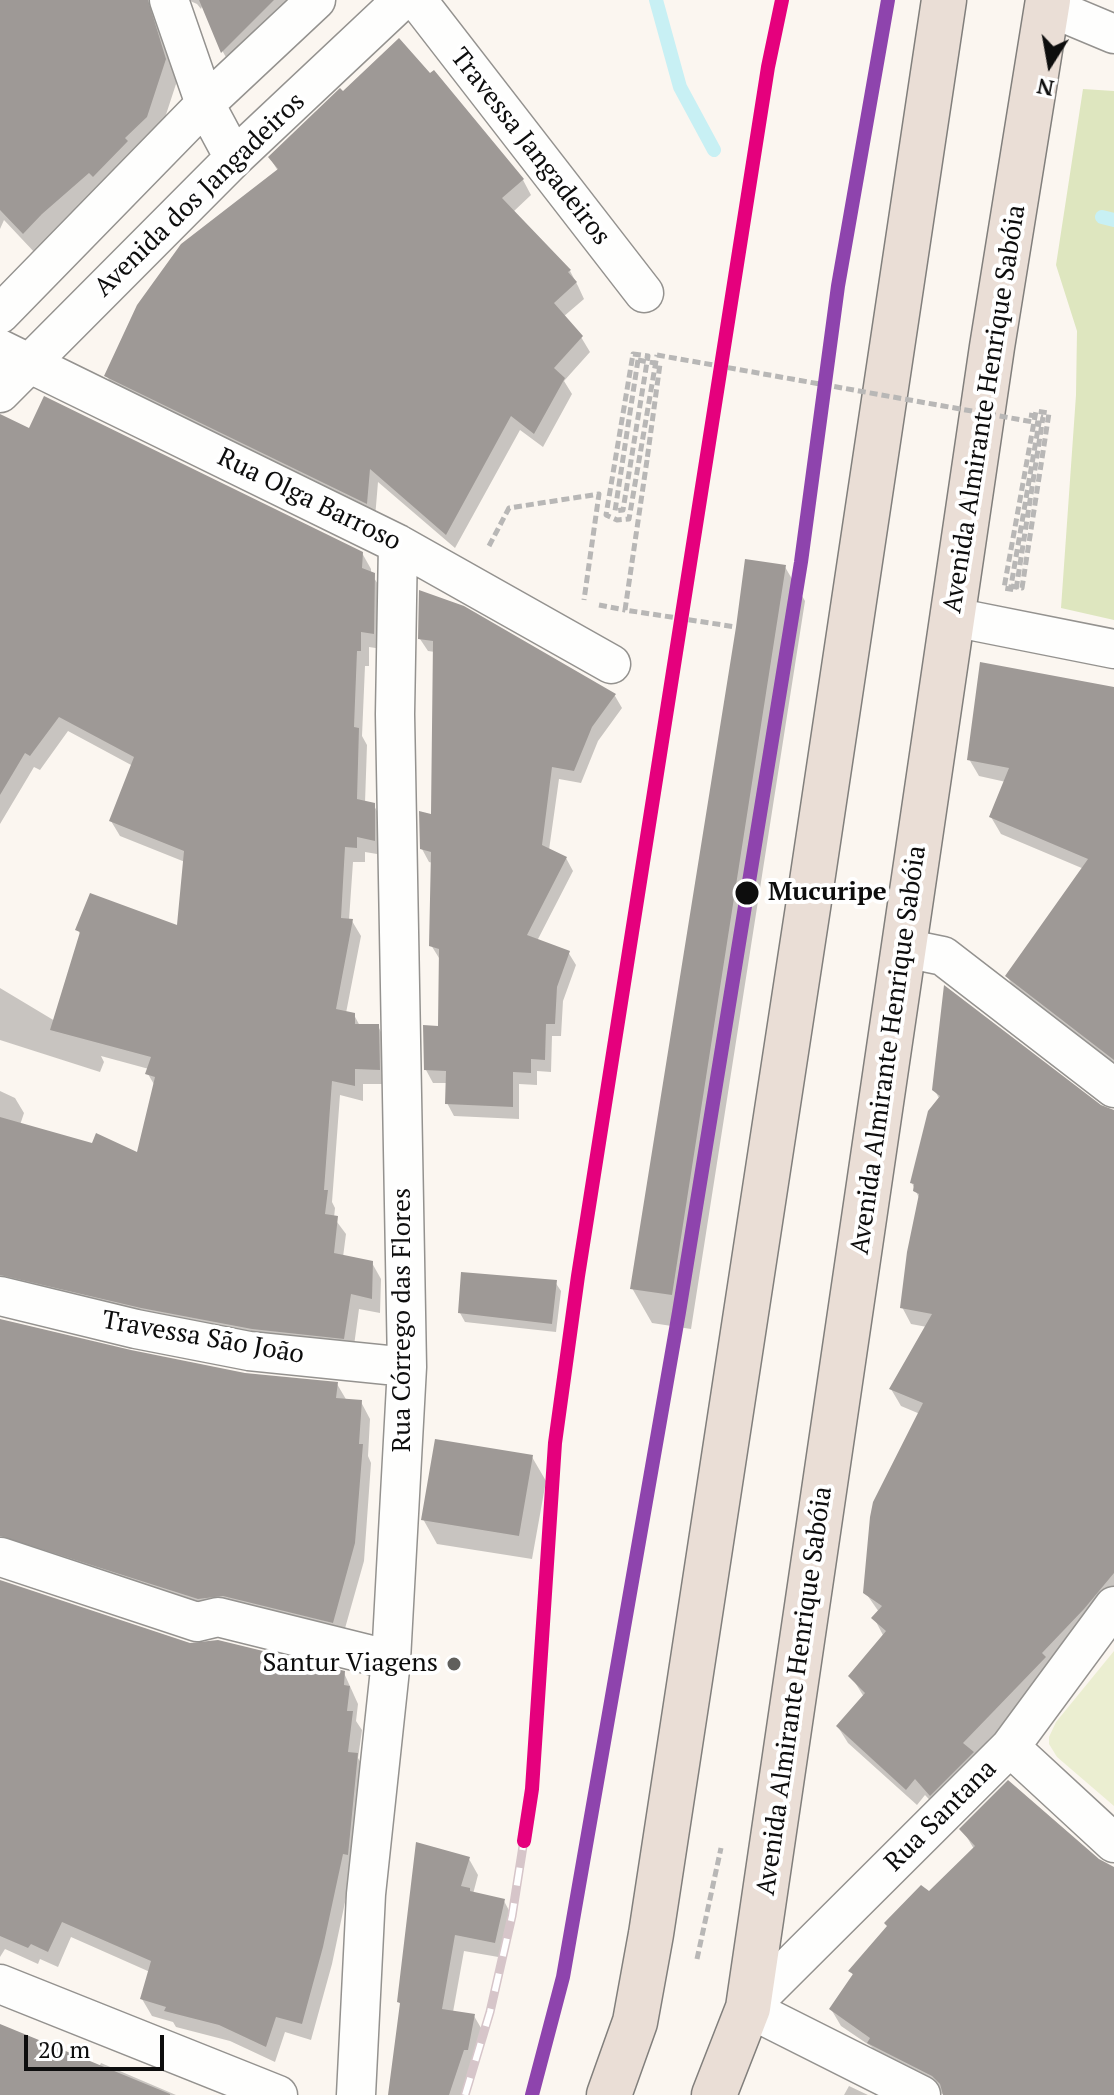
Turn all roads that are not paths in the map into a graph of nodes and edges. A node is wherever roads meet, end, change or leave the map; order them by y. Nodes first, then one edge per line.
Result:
1 (169, 0) edge
2 (316, 0) edge
3 (402, 0) edge
4 (417, 0) edge
5 (944, 0) edge
6 (1048, 3) edge
7 (1114, 34) edge
8 (205, 104) junction
9 (234, 158) junction
10 (644, 293) dead end
11 (0, 314) edge
12 (15, 356) edge
13 (0, 393) edge
14 (398, 544) junction
15 (953, 617) junction
16 (1114, 649) edge
17 (611, 664) dead end
18 (904, 948) junction
19 (1114, 1088) edge
20 (0, 1296) edge
21 (407, 1367) junction
22 (1, 1557) edge
23 (1114, 1606) edge
24 (391, 1660) junction
25 (1010, 1747) junction
26 (1114, 1843) edge
27 (0, 1984) edge
28 (748, 2008) junction
29 (278, 2095) edge
30 (356, 2095) edge
31 (609, 2095) edge
32 (714, 2095) edge
33 (921, 2095) edge

1 - 8 street
2 - 8 street
3 - 9 street, Avenida dos Jangadeiros
4 - 10 street, Travessa Jangadeiros
5 - 31 highway
6 - 7 street
6 - 15 highway, Avenida Almirante Henrique Sabóia
8 - 9 street
8 - 11 street
9 - 12 street, Avenida dos Jangadeiros
12 - 13 street, Avenida dos Jangadeiros
12 - 14 street, Rua Olga Barroso
14 - 17 street, Rua Olga Barroso
14 - 21 street, Rua Córrego das Flores
15 - 16 street
15 - 18 highway, Avenida Almirante Henrique Sabóia
18 - 19 street
18 - 28 highway, Avenida Almirante Henrique Sabóia
20 - 21 street, Travessa São João
21 - 24 street, Rua Córrego das Flores
22 - 24 street
23 - 25 street, Rua Santana
24 - 30 street, Rua Córrego das Flores
25 - 26 street
25 - 28 street, Rua Santana
27 - 29 street
28 - 32 highway, Avenida Almirante Henrique Sabóia
28 - 33 street

